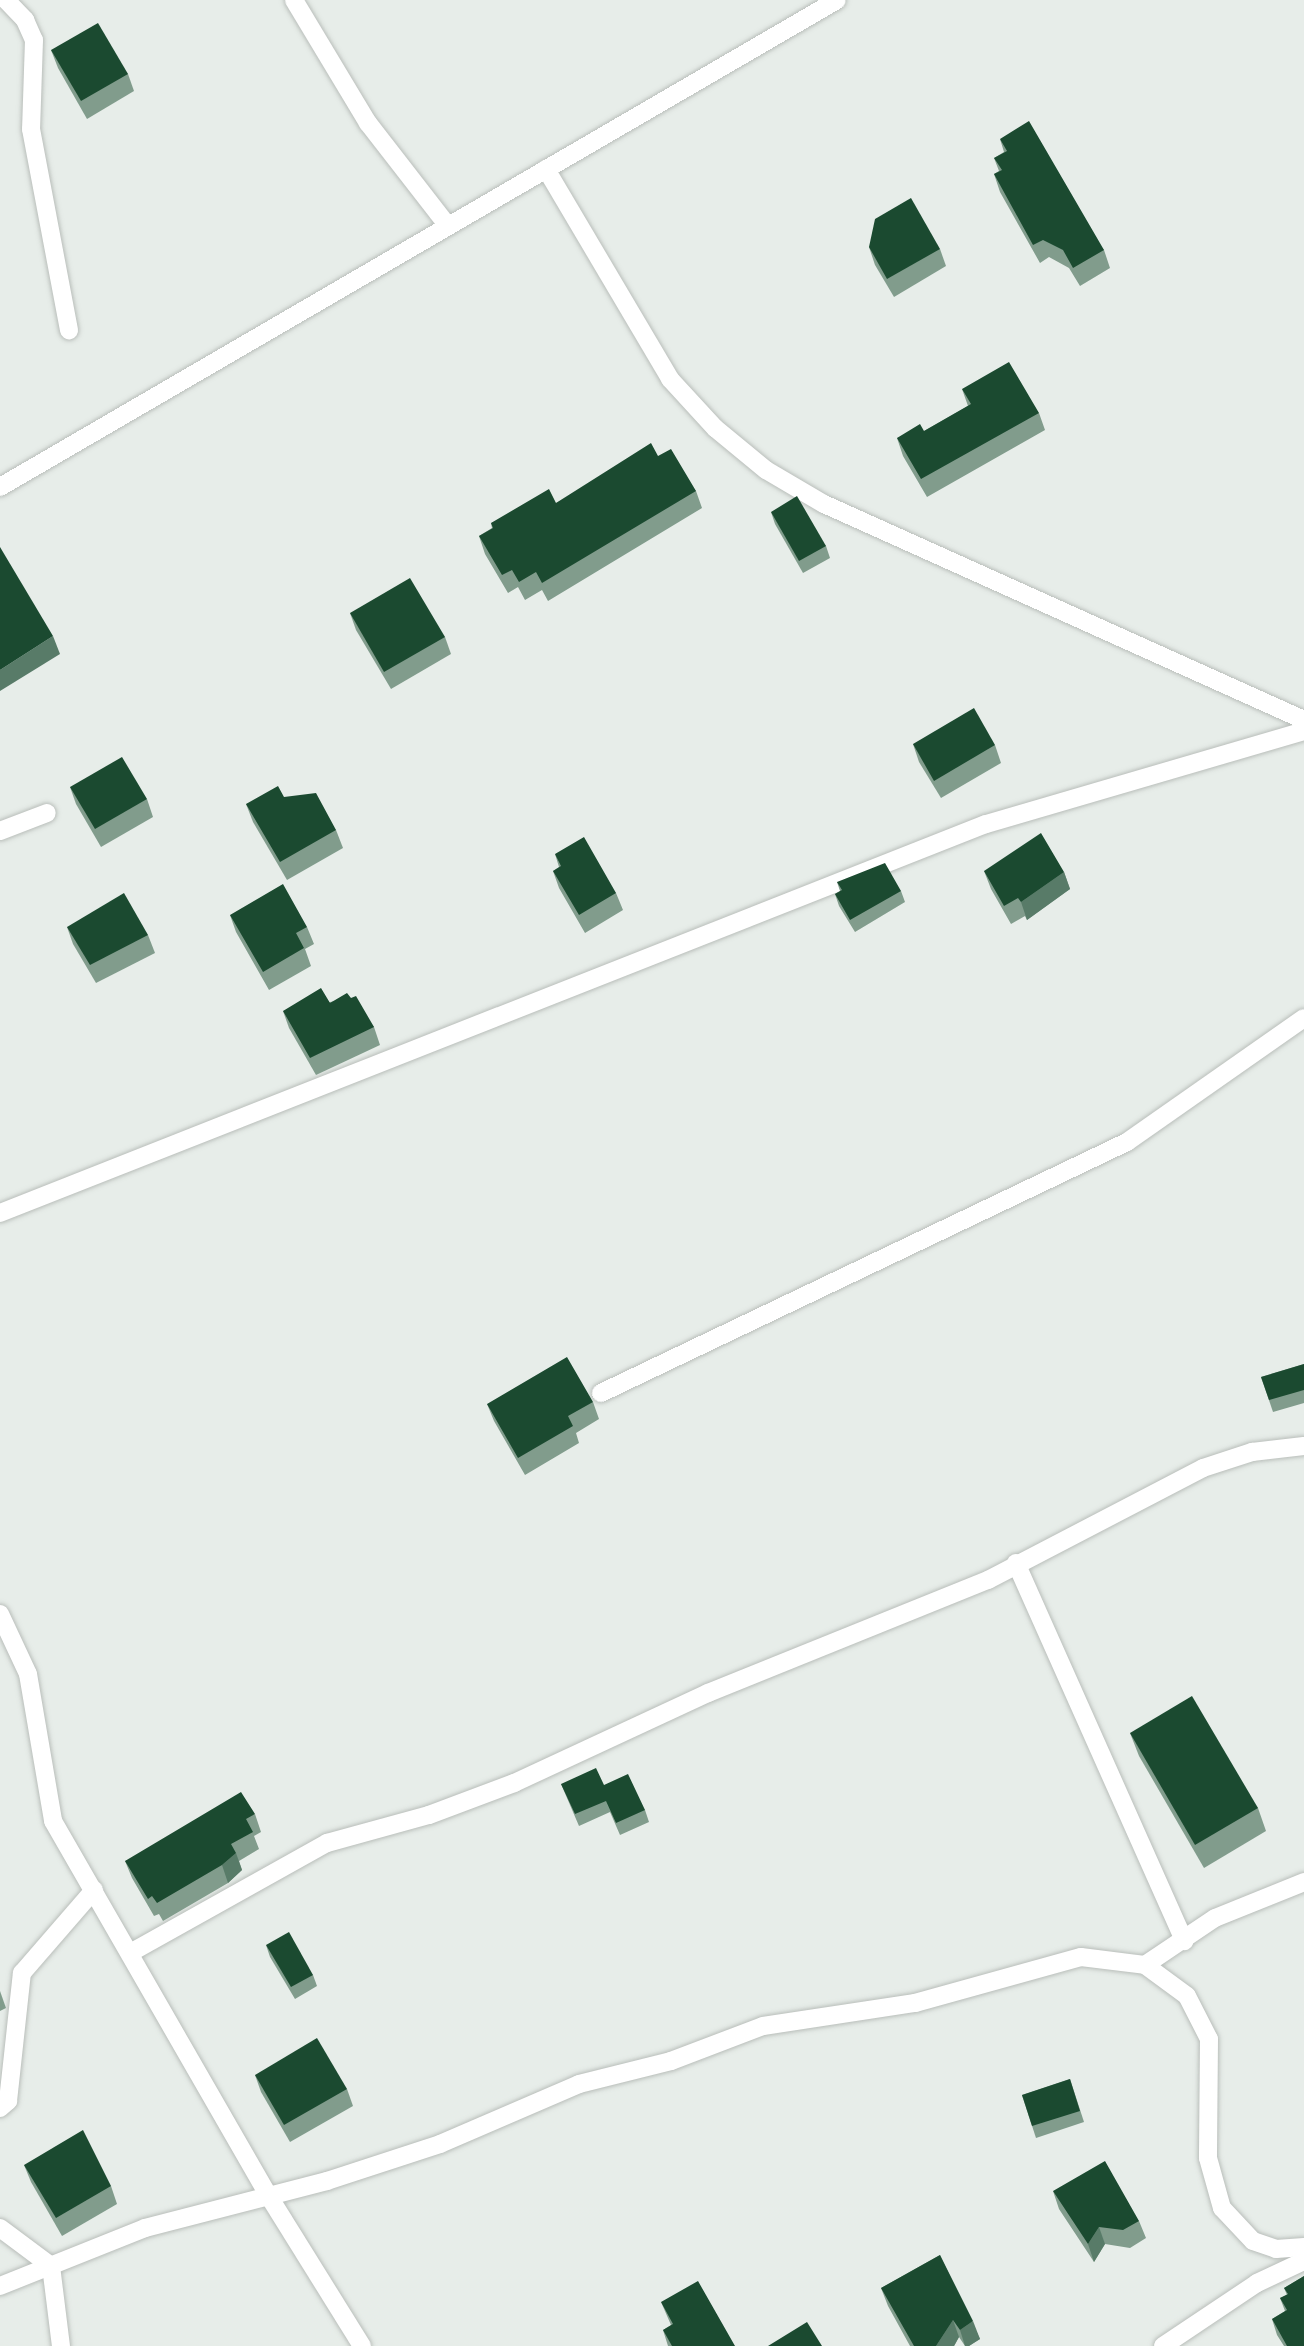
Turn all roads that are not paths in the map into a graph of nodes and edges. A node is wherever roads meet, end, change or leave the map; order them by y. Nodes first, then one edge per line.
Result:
1 (6, 0) edge
2 (294, 0) edge
3 (837, 0) edge
4 (546, 169) junction
5 (448, 226) junction
6 (69, 330) dead end
7 (0, 487) edge
8 (1304, 720) edge
9 (1304, 731) edge
10 (47, 813) dead end
11 (0, 831) edge
12 (1304, 1018) edge
13 (0, 1213) edge
14 (601, 1393) dead end
15 (1304, 1446) edge
16 (1016, 1563) junction
17 (0, 1614) edge
18 (1304, 1882) edge
19 (94, 1890) junction
20 (1184, 1941) junction
21 (130, 1953) junction
22 (1145, 1965) junction
23 (0, 2108) edge
24 (268, 2195) junction
25 (0, 2228) edge
26 (1304, 2247) edge
27 (1304, 2261) edge
28 (51, 2266) junction
29 (0, 2286) edge
30 (61, 2346) edge
31 (362, 2346) edge
32 (1163, 2346) edge

1 - 6 street
2 - 5 street
3 - 4 street
4 - 5 street
4 - 8 street
5 - 7 street
9 - 13 street
10 - 11 street
12 - 14 street
15 - 16 street
16 - 20 street
16 - 21 street
17 - 19 street
18 - 20 street
19 - 21 street
19 - 23 street
20 - 22 street
21 - 24 street
22 - 24 street
22 - 26 street
24 - 28 street
24 - 31 street
25 - 28 street
27 - 32 street
28 - 29 street
28 - 30 street

